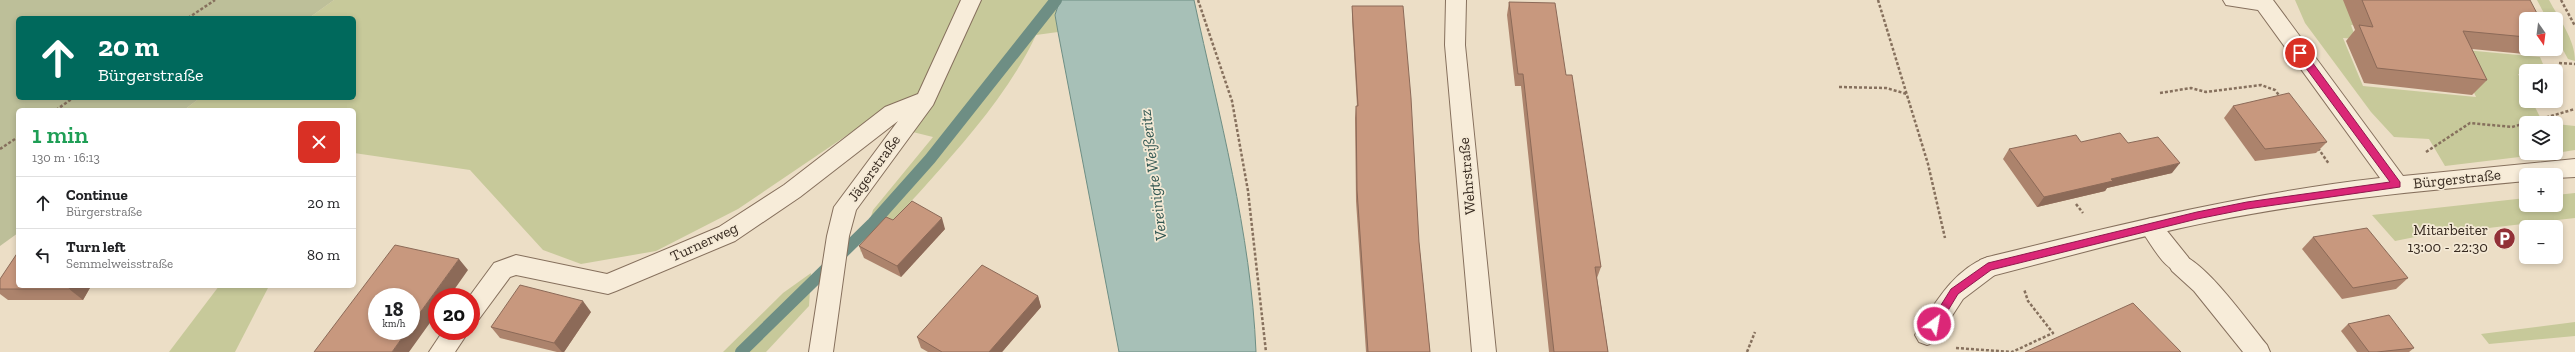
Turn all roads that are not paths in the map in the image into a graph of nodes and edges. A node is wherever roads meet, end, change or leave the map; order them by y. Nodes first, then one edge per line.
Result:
1 (971, 0) edge
2 (1456, 0) edge
3 (2233, 0) edge
4 (2263, 2) edge
5 (926, 99) junction
6 (2575, 168) edge
7 (2397, 185) junction
8 (2151, 227) junction
9 (480, 300) edge
10 (1927, 335) dead end
11 (450, 340) edge
12 (441, 352) edge
13 (821, 352) edge
14 (1484, 352) edge
15 (2258, 352) edge

1 - 5 street, Jägerstraße
2 - 14 street, Wehrstraße
3 - 4 street
4 - 7 street
5 - 9 street, Turnerweg
5 - 13 street, Jägerstraße
6 - 7 street, Bürgerstraße
7 - 8 street, Bürgerstraße
8 - 10 street, Bürgerstraße
8 - 15 street
11 - 12 street

